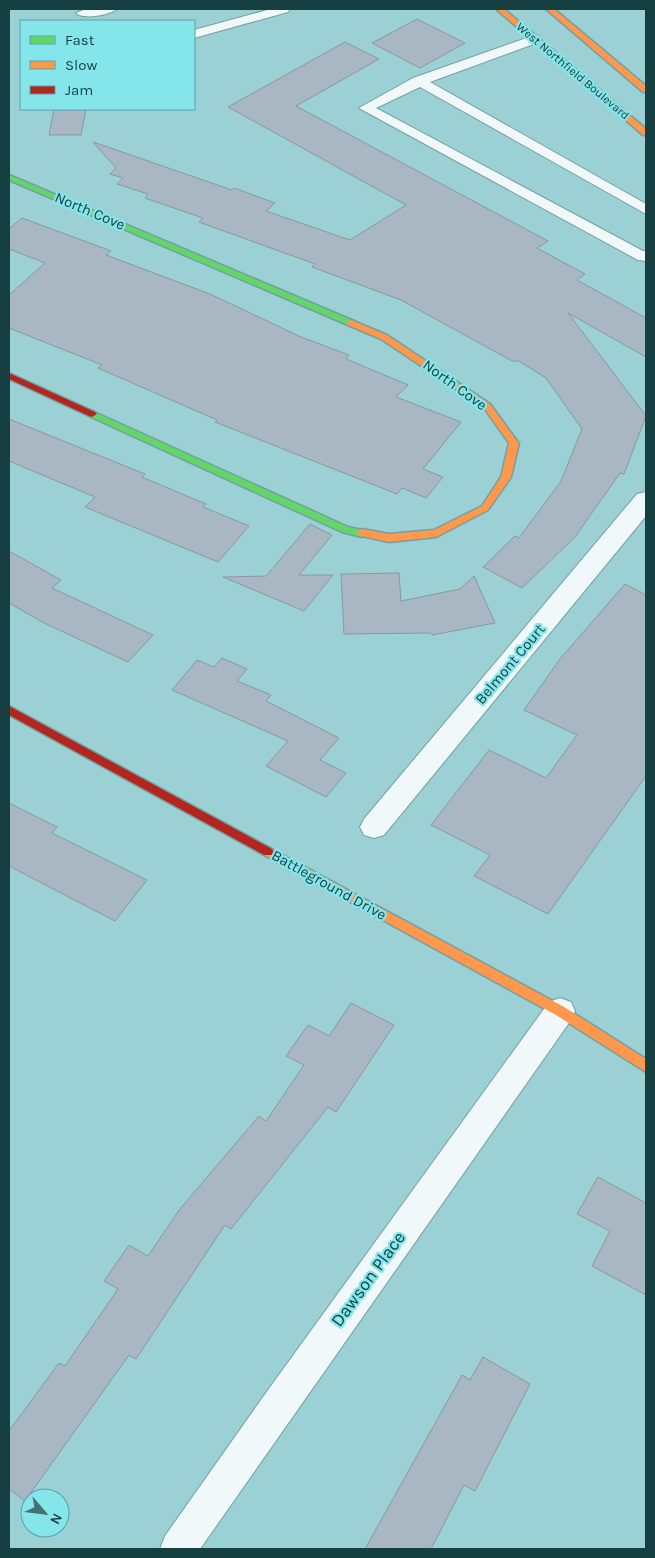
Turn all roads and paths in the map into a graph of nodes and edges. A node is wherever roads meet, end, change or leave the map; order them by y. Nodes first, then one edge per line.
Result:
1 (111, 9) edge
2 (284, 9) edge
3 (500, 9) edge
4 (550, 9) edge
5 (77, 11) edge
6 (97, 20) edge
7 (195, 34) edge
8 (535, 39) junction
9 (418, 81) junction
10 (646, 90) edge
11 (646, 133) edge
12 (9, 177) edge
13 (646, 210) edge
14 (646, 255) edge
15 (9, 376) edge
16 (646, 500) edge
17 (9, 710) edge
18 (374, 827) dead end
19 (560, 1011) junction
20 (646, 1066) edge
21 (178, 1549) edge

1 - 5 lane
2 - 7 lane
3 - 8 street, West Northfield Boulevard
4 - 10 street
5 - 6 lane
8 - 9 lane
8 - 11 street, West Northfield Boulevard
9 - 13 lane
9 - 14 lane
12 - 15 street, North Cove
16 - 18 street, Belmont Court
17 - 19 street, Battleground Drive
19 - 20 street, Battleground Drive
19 - 21 street, Dawson Place

